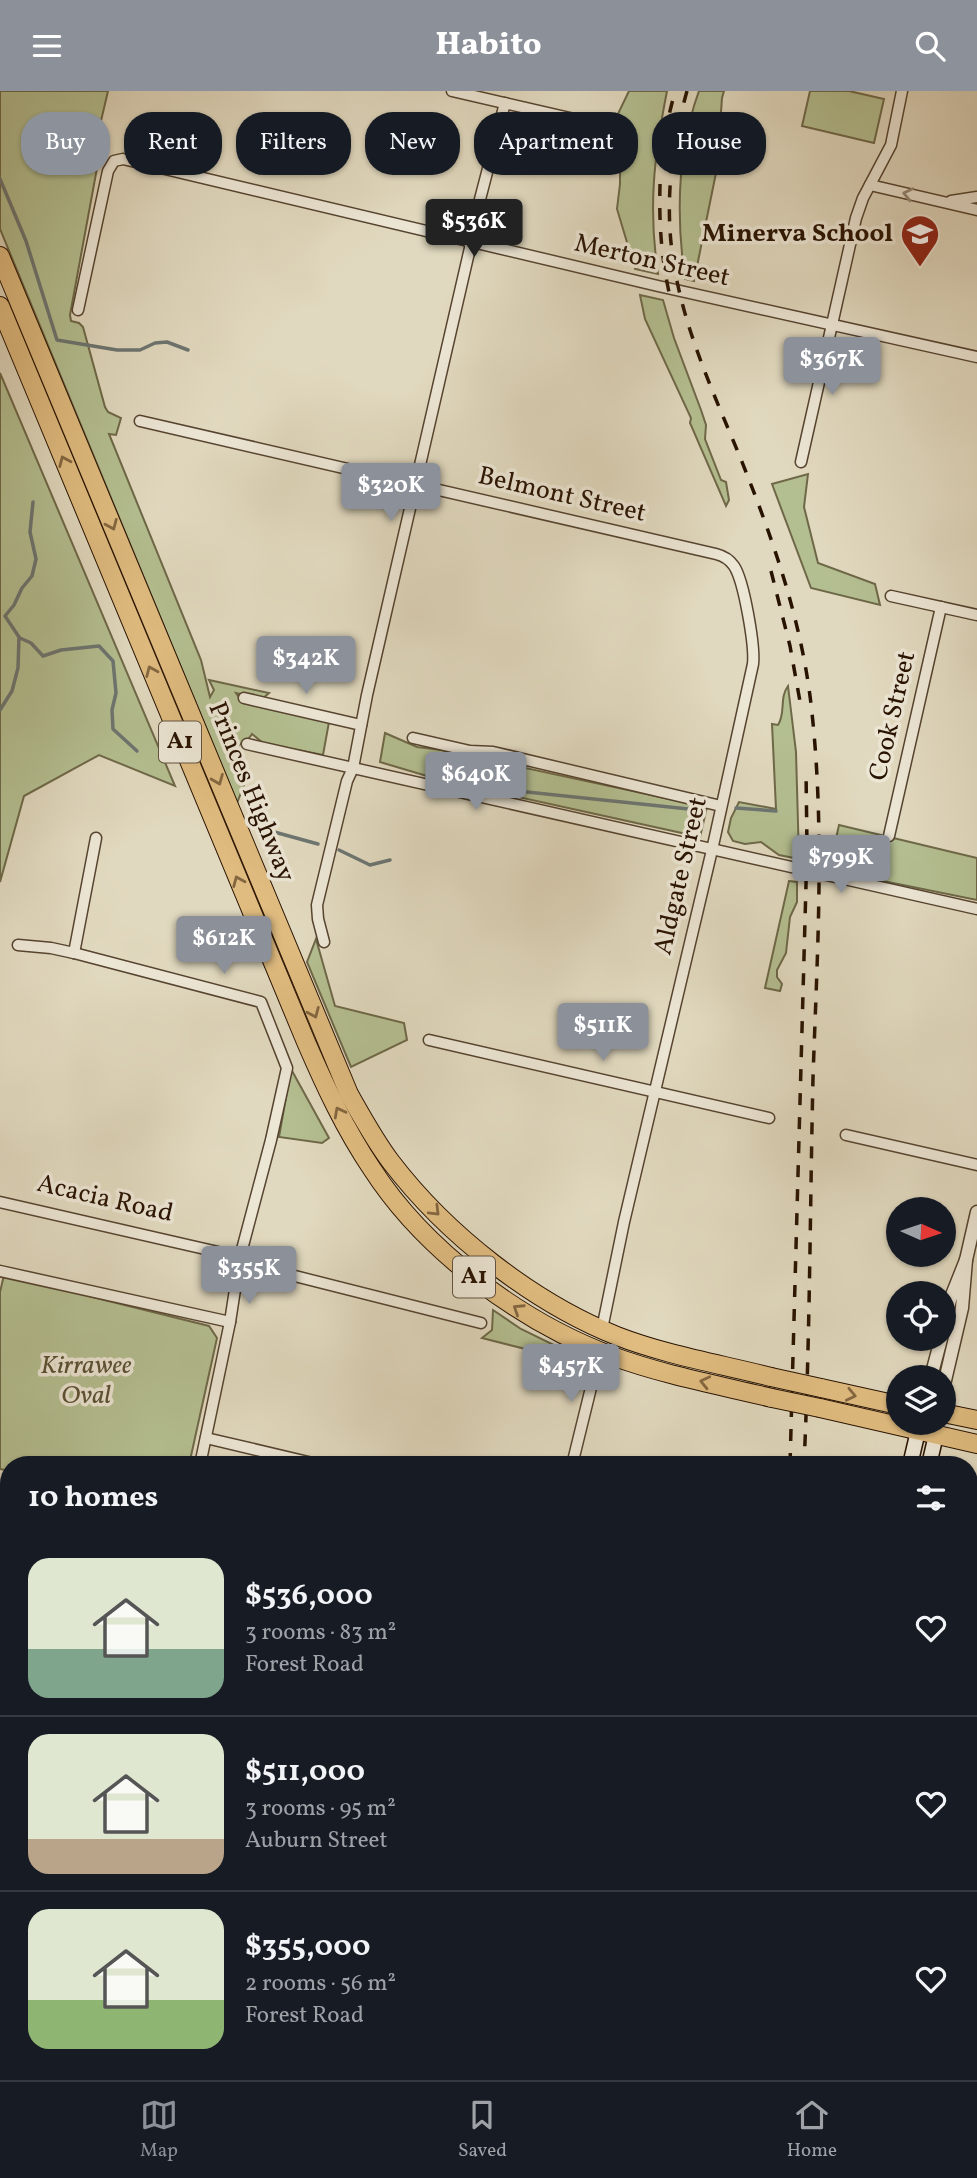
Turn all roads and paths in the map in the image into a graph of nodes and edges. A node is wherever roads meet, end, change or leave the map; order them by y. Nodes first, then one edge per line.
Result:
1 (452, 91) edge
2 (902, 91) edge
3 (505, 103) junction
4 (544, 112) edge
5 (870, 185) junction
6 (977, 197) edge
7 (938, 201) junction
8 (977, 210) edge
9 (470, 241) junction
10 (0, 256) edge
11 (0, 306) edge
12 (78, 310) dead end
13 (833, 325) junction
14 (977, 356) edge
15 (140, 421) dead end
16 (801, 462) dead end
17 (417, 485) junction
18 (728, 559) joint
19 (891, 596) dead end
20 (941, 607) junction
21 (977, 615) edge
22 (244, 698) dead end
23 (361, 725) junction
24 (413, 738) dead end
25 (247, 744) dead end
26 (353, 768) junction
27 (721, 806) junction
28 (889, 835) dead end
29 (96, 838) dead end
30 (712, 850) junction
31 (977, 909) edge
32 (324, 942) dead end
33 (18, 945) dead end
34 (74, 953) junction
35 (429, 1040) dead end
36 (654, 1091) junction
37 (769, 1118) dead end
38 (845, 1135) dead end
39 (977, 1165) edge
40 (0, 1202) edge
41 (977, 1212) edge
42 (240, 1257) junction
43 (966, 1260) junction
44 (0, 1271) edge
45 (956, 1285) edge
46 (230, 1322) junction
47 (481, 1323) dead end
48 (602, 1329) junction
49 (600, 1351) junction
50 (949, 1365) edge
51 (886, 1402) edge
52 (956, 1416) edge
53 (886, 1420) edge
54 (977, 1420) edge
55 (925, 1435) edge
56 (928, 1435) edge
57 (949, 1435) edge
58 (206, 1438) junction
59 (977, 1444) edge
60 (202, 1456) edge
61 (283, 1456) edge
62 (574, 1456) edge
63 (914, 1456) edge
64 (929, 1456) edge

1 - 3 street
2 - 5 street
3 - 4 street
3 - 9 street
7 -> 5 street
5 - 13 street
6 - 7 street
7 - 8 street
9 - 12 street, Merton Street
9 - 13 street, Merton Street
9 - 17 street
10 -> 48 highway, Princes Highway / A1
49 -> 11 highway, Princes Highway / A1
13 - 14 street, Merton Street
13 - 16 street
15 - 17 street, Belmont Street
17 - 18 street, Belmont Street
17 - 23 street
18 - 27 street, Aldgate Street
19 - 20 street
20 - 21 street
20 - 28 street, Cook Street
22 - 23 street
23 - 26 street
24 - 27 street
25 - 26 street
26 - 30 street
26 - 32 street
27 - 30 street, Aldgate Street
29 - 34 street
30 - 31 street
30 - 36 street, Aldgate Street
33 - 34 street
34 - 42 street
35 - 36 street
36 - 37 street
36 - 48 street, Aldgate Street
38 - 39 street
40 - 42 street, Acacia Road
41 - 43 street
42 - 46 street
42 - 47 street, Acacia Road
43 - 45 street
43 - 50 street
44 - 46 street
46 - 58 street
48 -> 51 highway, Princes Highway / A1, bridge
53 -> 49 highway, Princes Highway / A1, bridge
49 - 62 street
52 - 54 highway
55 - 63 main road
56 - 64 main road
57 - 59 highway, A1
58 - 60 street
58 - 61 street

